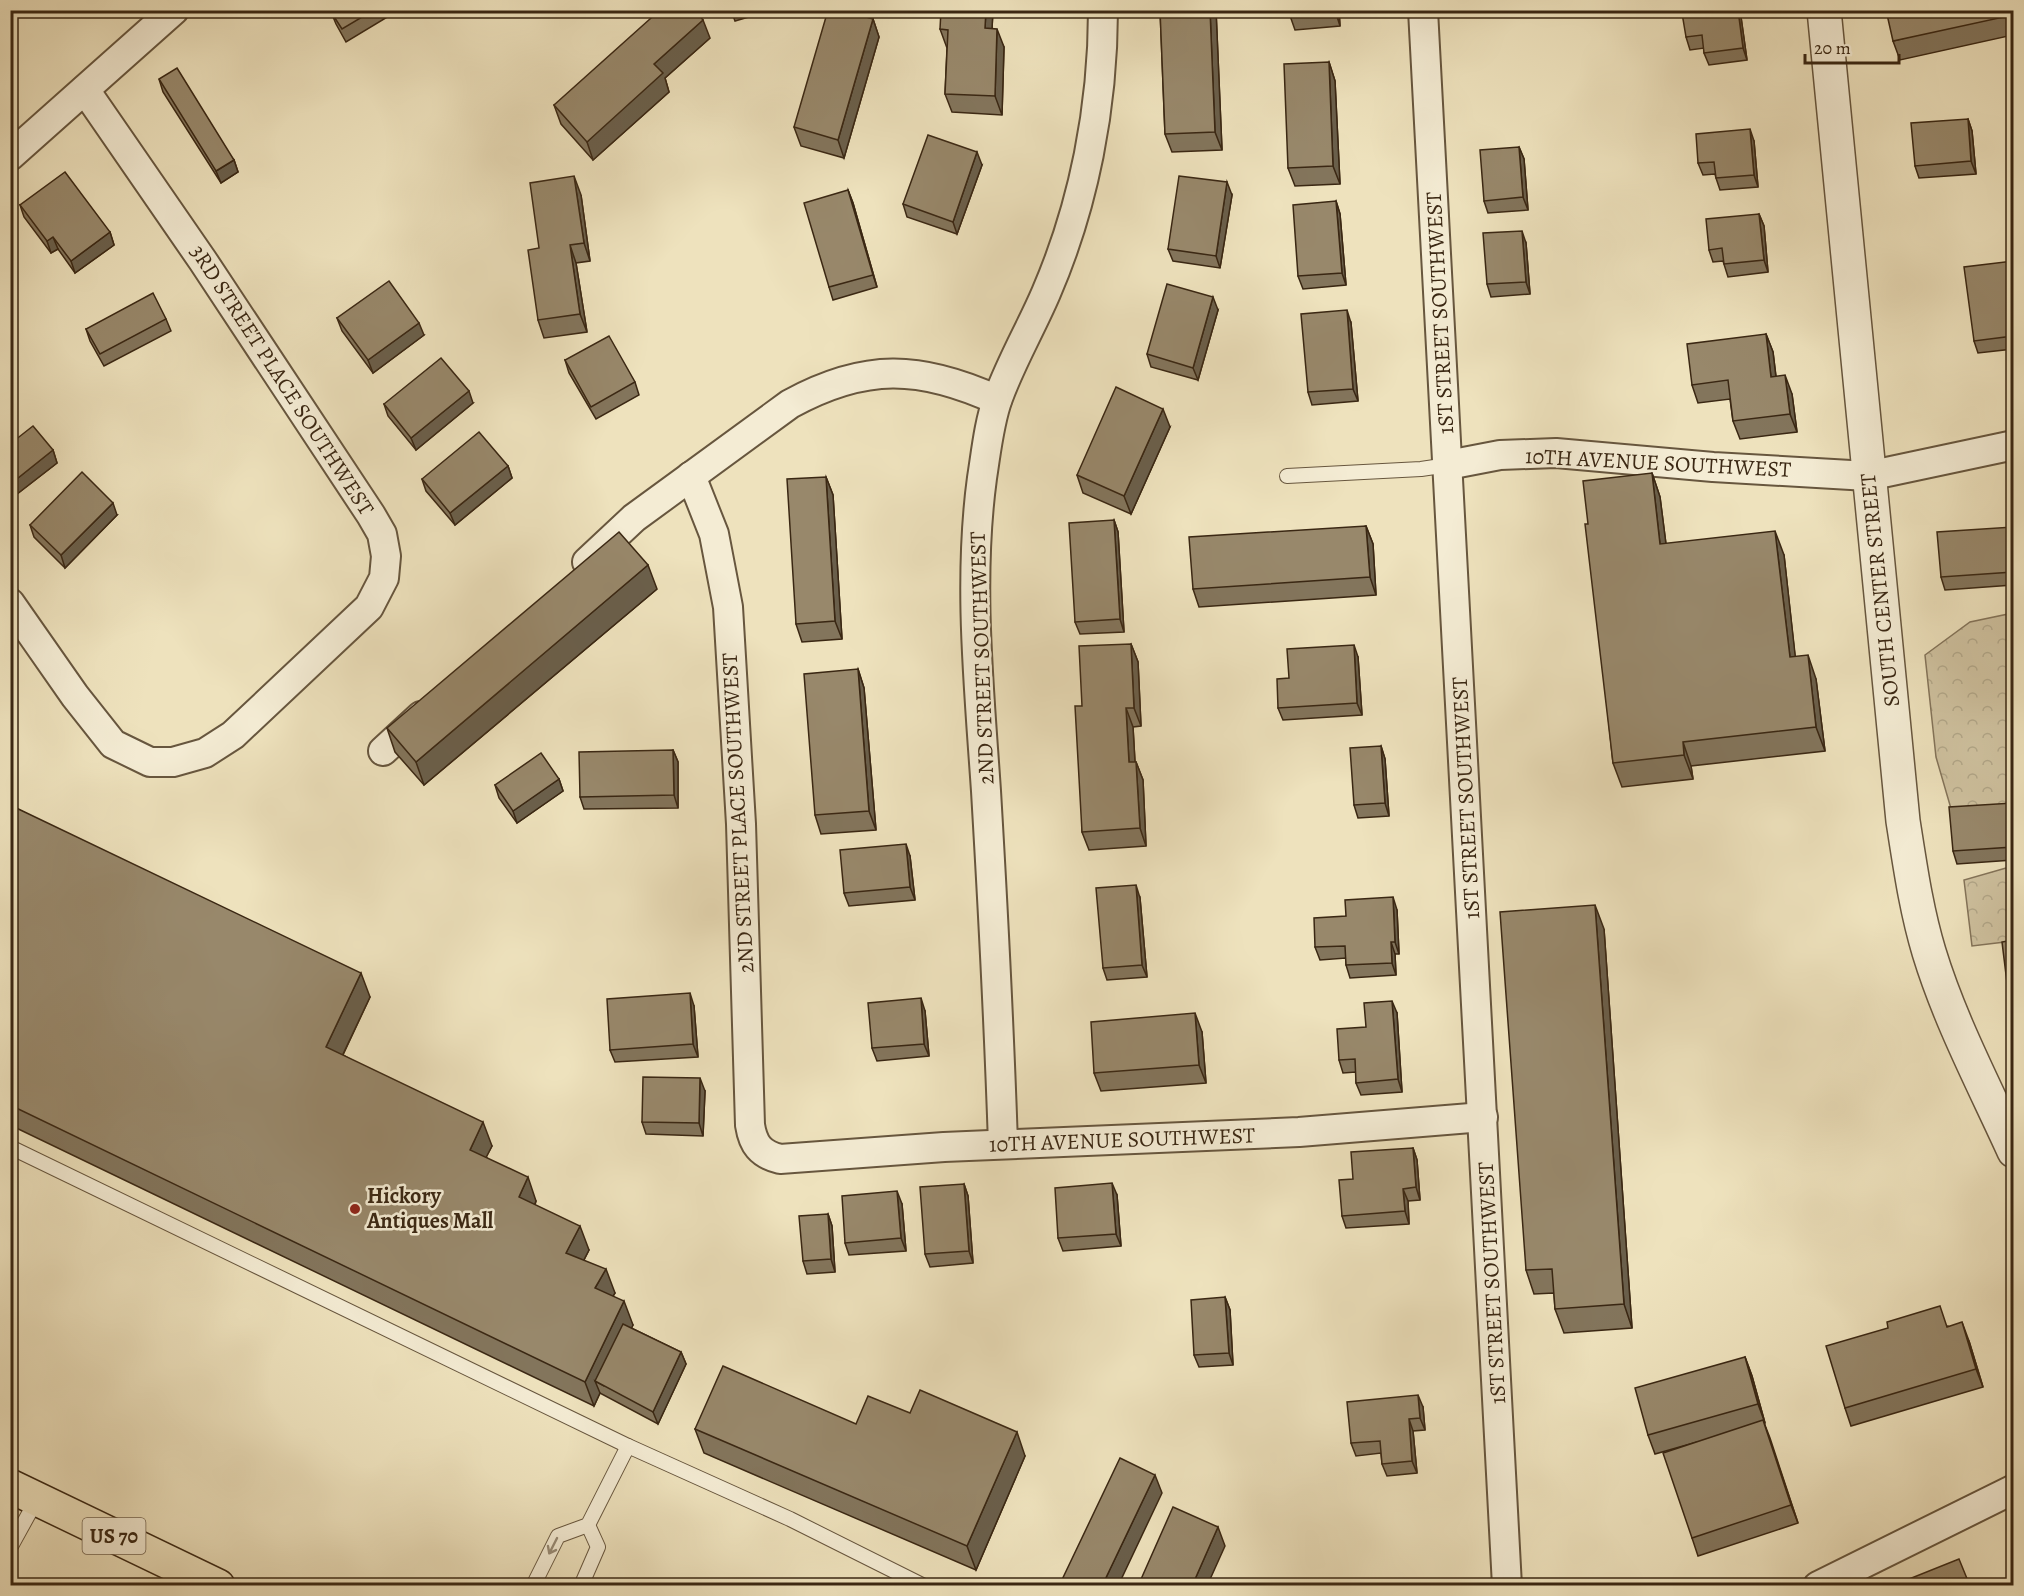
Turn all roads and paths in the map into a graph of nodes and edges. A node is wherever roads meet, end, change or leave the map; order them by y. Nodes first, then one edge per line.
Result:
1 (174, 10) edge
2 (1102, 10) edge
3 (1423, 10) edge
4 (1824, 10) edge
5 (86, 90) junction
6 (10, 156) edge
7 (997, 400) junction
8 (2013, 445) edge
9 (1448, 465) junction
10 (691, 476) junction
11 (1287, 476) dead end
12 (1868, 476) junction
13 (565, 582) edge
14 (10, 603) edge
15 (444, 695) edge
16 (383, 751) dead end
17 (1483, 1117) junction
18 (1002, 1144) junction
19 (10, 1147) edge
20 (2013, 1151) edge
21 (762, 1152) joint
22 (628, 1446) junction
23 (2013, 1489) edge
24 (24, 1492) edge
25 (588, 1525) junction
26 (10, 1548) edge
27 (218, 1586) edge
28 (533, 1586) edge
29 (580, 1586) edge
30 (924, 1586) edge
31 (1507, 1586) edge
32 (1818, 1586) edge

1 - 5 street
2 - 7 street, 2ND STREET SOUTHWEST
3 - 9 street, 1ST STREET SOUTHWEST
4 - 12 street, SOUTH CENTER STREET
5 - 6 street
5 - 14 street, 3RD STREET PLACE SOUTHWEST
7 - 10 street
7 - 18 street, 2ND STREET SOUTHWEST
8 - 12 street, 10TH AVENUE SOUTHWEST
9 - 11 lane
9 - 12 street, 10TH AVENUE SOUTHWEST
9 - 17 street, 1ST STREET SOUTHWEST
10 - 13 street
10 - 21 street, 2ND STREET PLACE SOUTHWEST
12 - 20 street, SOUTH CENTER STREET
15 - 16 street
17 - 18 street, 10TH AVENUE SOUTHWEST
17 - 31 street, 1ST STREET SOUTHWEST
18 - 21 street, 10TH AVENUE SOUTHWEST
19 - 22 lane
22 - 25 lane
22 - 30 lane
23 - 32 street
24 - 26 lane
24 - 27 main road, US 70
25 -> 28 lane
25 - 29 lane

